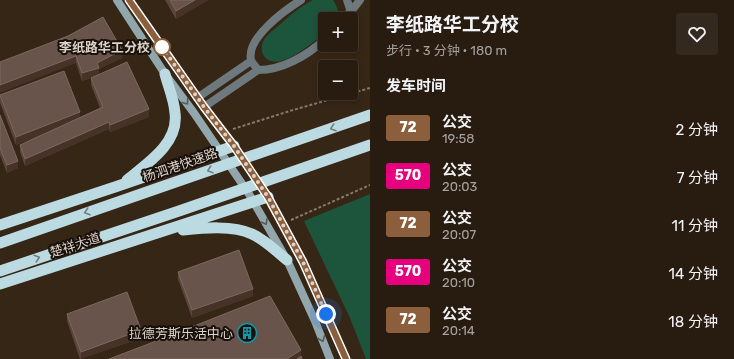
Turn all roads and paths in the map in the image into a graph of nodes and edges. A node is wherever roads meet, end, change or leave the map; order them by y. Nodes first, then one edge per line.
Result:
1 (117, 0) edge
2 (129, 0) edge
3 (301, 0) edge
4 (347, 0) edge
5 (360, 0) edge
6 (349, 12) edge
7 (351, 12) edge
8 (318, 45) edge
9 (251, 61) junction
10 (258, 70) junction
11 (164, 74) junction
12 (370, 88) edge
13 (197, 98) junction
14 (204, 107) junction
15 (370, 115) edge
16 (223, 132) junction
17 (370, 145) edge
18 (234, 146) junction
19 (220, 151) junction
20 (370, 185) edge
21 (118, 186) junction
22 (268, 197) junction
23 (254, 202) junction
24 (282, 224) junction
25 (0, 225) edge
26 (159, 233) junction
27 (0, 243) edge
28 (287, 260) junction
29 (0, 271) edge
30 (0, 284) edge
31 (330, 359) edge
32 (346, 359) edge

1 - 11 main road
2 - 13 main road
3 - 9 street
4 - 6 street
5 - 7 street
8 - 10 street
9 - 10 street
9 - 13 street
10 - 14 street
11 -> 19 main road
11 - 21 highway
12 - 16 path
13 - 14 main road
14 - 16 main road
15 -> 27 highway, 杨泗港快速路, bridge
16 - 18 main road
29 -> 17 highway, bridge
18 - 19 highway
18 - 22 main road
19 - 21 highway
19 - 23 main road
20 - 24 path
21 - 25 highway
22 - 23 highway
22 - 24 main road
23 - 26 highway
23 -> 28 main road
24 - 32 main road
26 - 28 highway
26 - 30 highway, 楚祥大道
28 -> 31 main road

